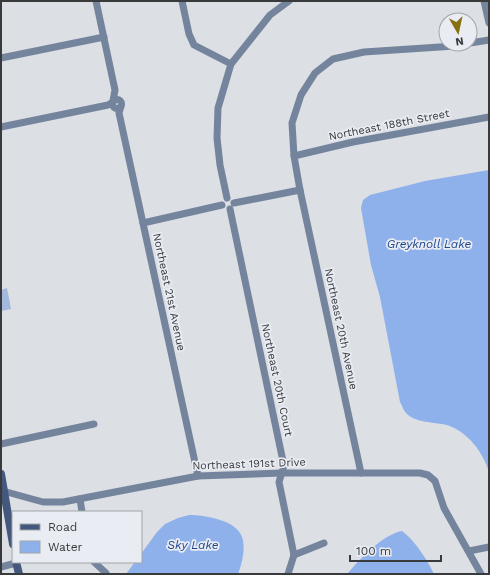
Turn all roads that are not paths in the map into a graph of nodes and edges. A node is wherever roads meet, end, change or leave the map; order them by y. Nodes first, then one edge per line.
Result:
1 (96, 1) edge
2 (182, 1) edge
3 (289, 1) edge
4 (484, 1) edge
5 (488, 9) edge
6 (489, 22) edge
7 (104, 37) junction
8 (489, 40) edge
9 (478, 42) edge
10 (438, 47) edge
11 (1, 58) edge
12 (231, 64) junction
13 (115, 105) junction
14 (489, 117) edge
15 (1, 128) edge
16 (294, 156) junction
17 (300, 190) junction
18 (227, 198) junction
19 (234, 203) junction
20 (222, 205) junction
21 (230, 209) junction
22 (143, 223) junction
23 (94, 424) dead end
24 (1, 444) edge
25 (282, 473) junction
26 (361, 473) junction
27 (198, 476) junction
28 (1, 479) edge
29 (3, 491) junction
30 (80, 499) junction
31 (82, 511) edge
32 (12, 539) edge
33 (324, 543) dead end
34 (489, 547) edge
35 (469, 551) junction
36 (294, 555) junction
37 (16, 563) edge
38 (95, 563) edge
39 (1, 567) edge
40 (106, 573) dead end
41 (19, 574) edge
42 (288, 574) edge
43 (481, 574) edge

1 - 7 street, Northeast 21st Avenue
2 - 12 street
3 - 12 street
4 - 5 street
5 - 6 street
7 - 11 street
7 - 13 street, Northeast 21st Avenue
8 - 9 street
10 - 16 street, Northeast 20th Avenue
12 - 18 street
13 - 15 street
13 - 22 street, Northeast 21st Avenue
14 - 16 street, Northeast 188th Street
16 - 17 street, Northeast 20th Avenue
17 - 19 street
17 - 26 street, Northeast 20th Avenue
18 - 19 street
18 - 20 street
19 - 21 street
20 - 21 street
20 - 22 street
21 - 25 street, Northeast 20th Court
22 - 27 street, Northeast 21st Avenue
23 - 24 street
25 - 26 street, Northeast 191st Drive
25 - 27 street, Northeast 191st Drive
25 - 36 street, Northeast 20th Court
26 - 35 street, Northeast 191st Drive
27 - 30 street, Northeast 191st Drive
28 - 29 street
29 - 30 street, Northeast 191st Drive
29 - 32 street
30 - 31 street
33 - 36 street
34 - 35 street
35 - 43 street
36 - 42 street, Northeast 20th Court
37 - 39 street
37 - 41 street
38 - 40 street

